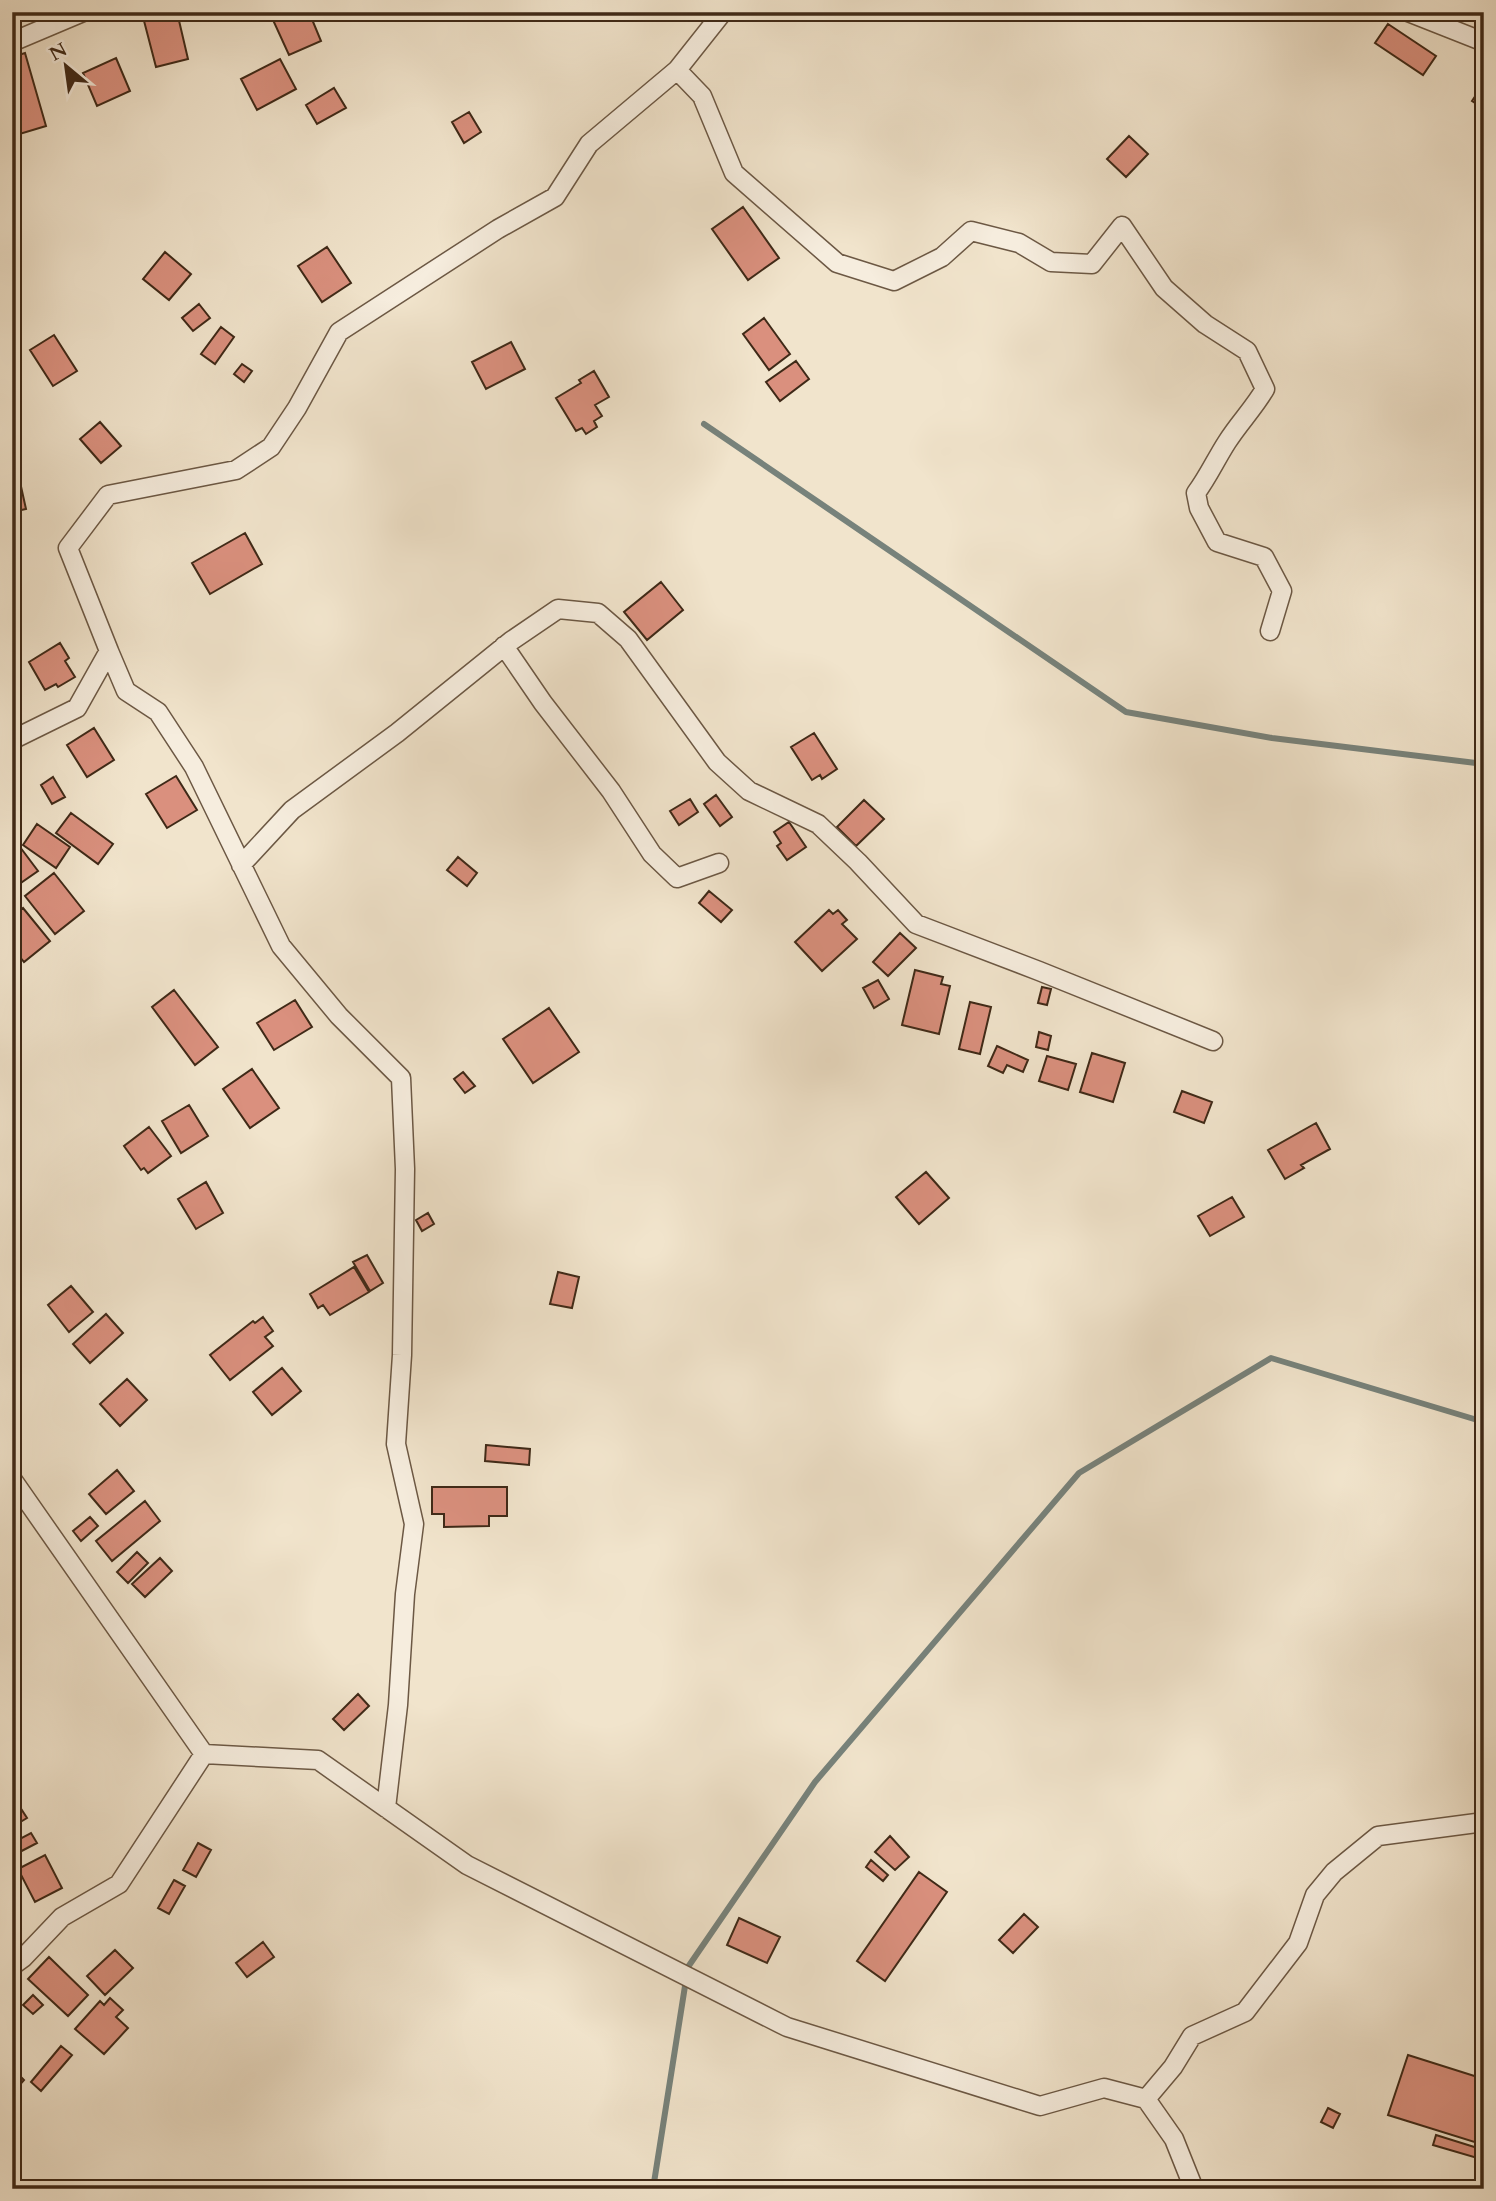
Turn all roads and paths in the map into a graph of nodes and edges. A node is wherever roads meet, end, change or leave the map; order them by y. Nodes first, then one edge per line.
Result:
1 (83, 12) edge
2 (723, 12) edge
3 (1408, 12) edge
4 (12, 42) edge
5 (1484, 42) edge
6 (677, 70) junction
7 (1270, 631) dead end
8 (505, 646) junction
9 (109, 651) junction
10 (12, 740) edge
11 (719, 863) dead end
12 (241, 865) junction
13 (1213, 1041) dead end
14 (12, 1479) edge
15 (204, 1754) junction
16 (386, 1808) junction
17 (1484, 1822) edge
18 (12, 1966) edge
19 (1146, 2099) junction
20 (1194, 2189) edge

1 - 4 street
2 - 6 street
3 - 5 street
6 - 7 street
6 - 9 street
8 - 11 street
8 - 12 street
8 - 13 street
9 - 10 street
9 - 12 street
12 - 16 street
14 - 15 street
15 - 16 street
15 - 18 street
16 - 19 street
17 - 19 street
19 - 20 street

